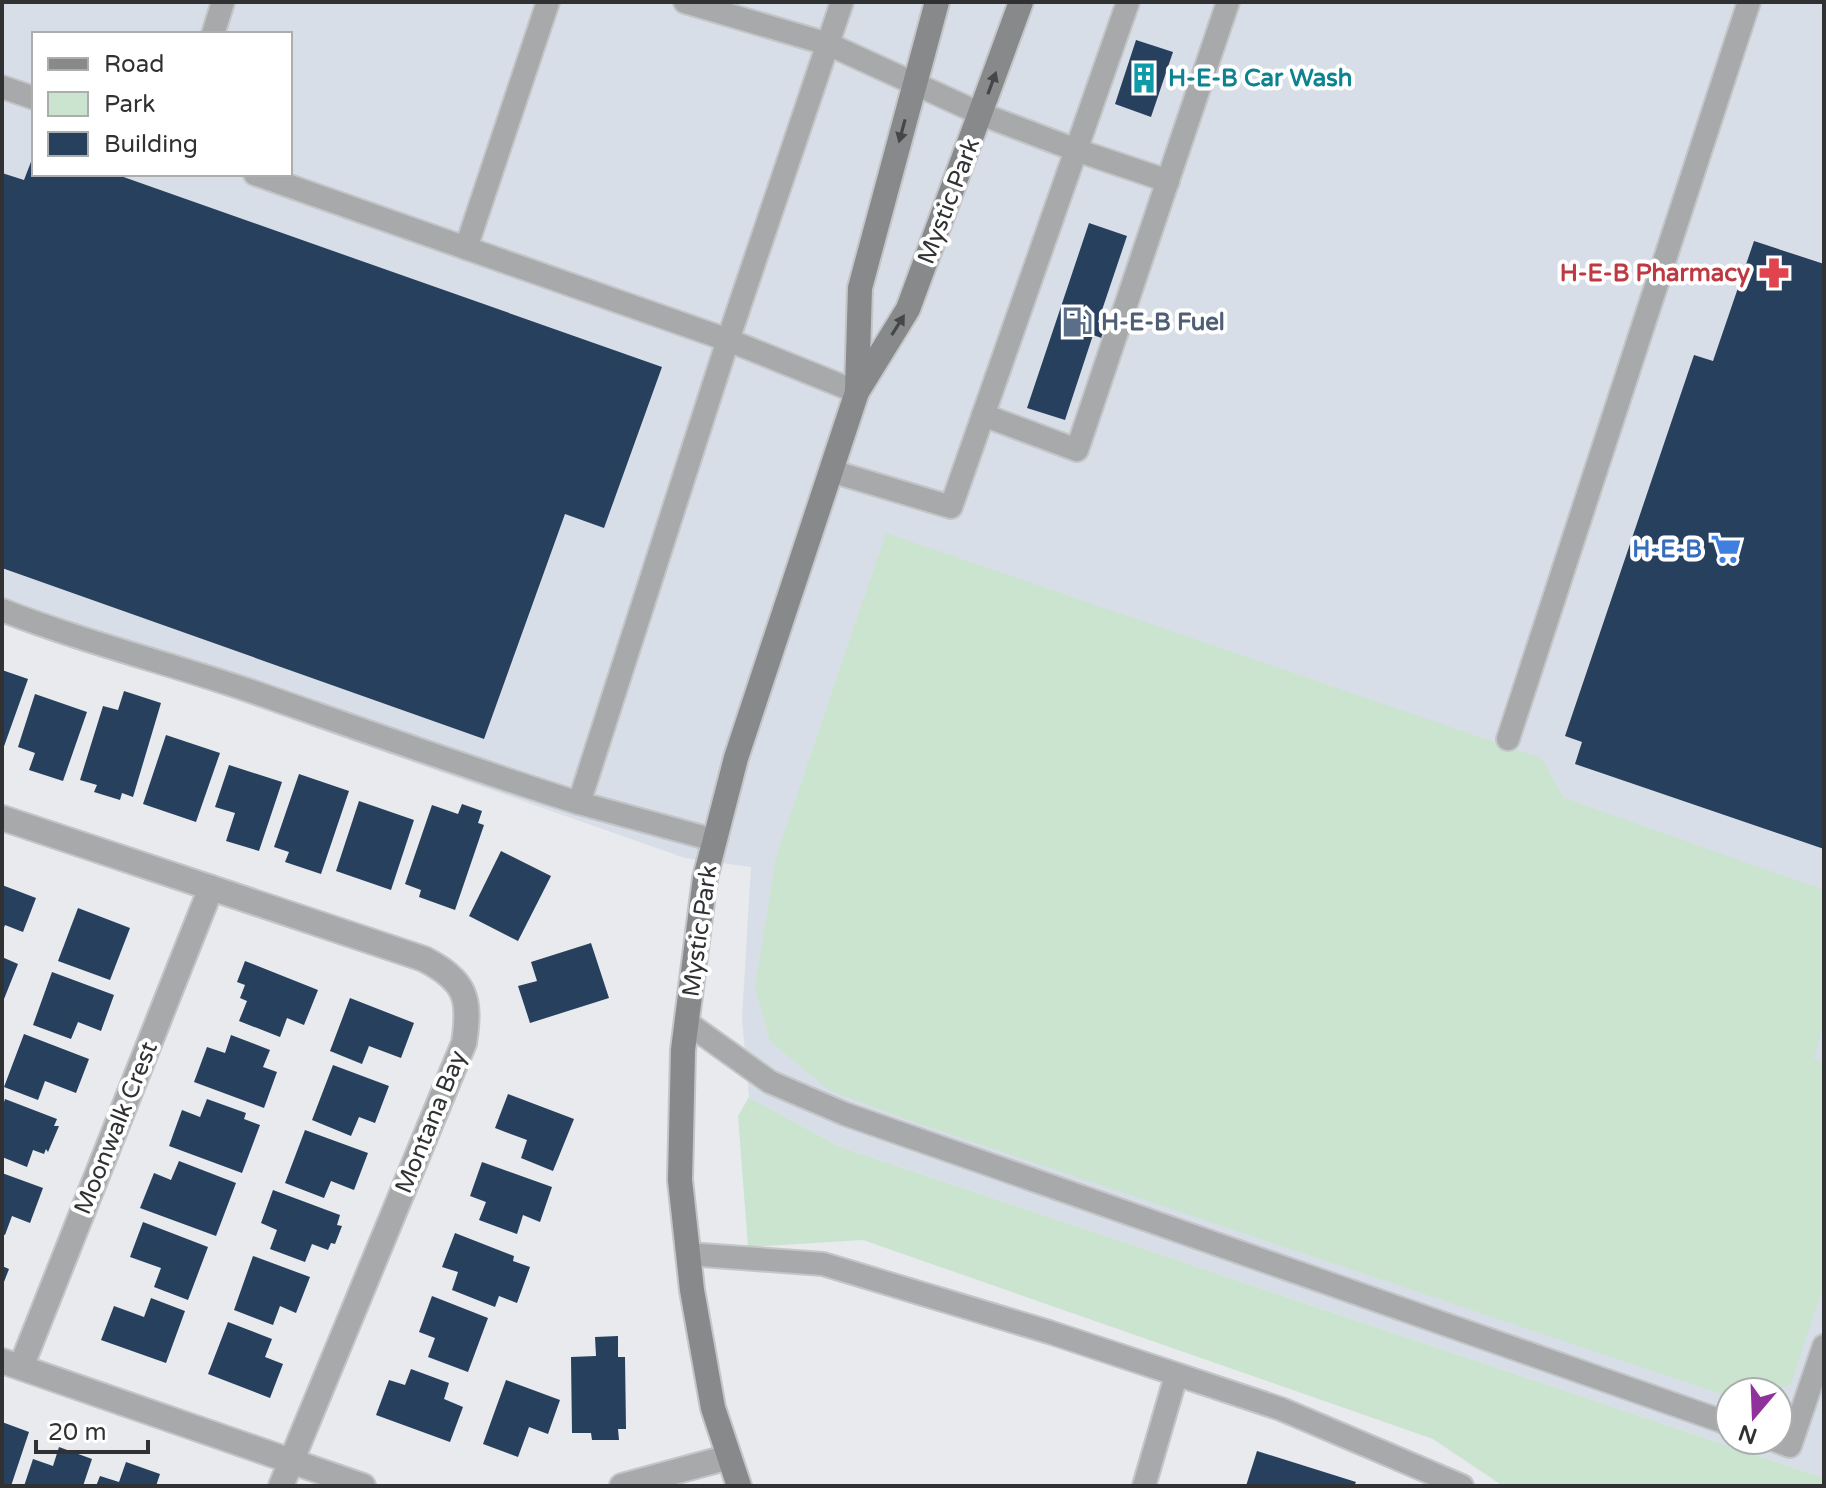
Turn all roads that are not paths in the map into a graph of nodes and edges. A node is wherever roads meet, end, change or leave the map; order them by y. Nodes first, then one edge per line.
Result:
1 (223, 2) edge
2 (548, 2) edge
3 (685, 2) edge
4 (842, 2) edge
5 (937, 2) edge
6 (1021, 2) edge
7 (1128, 2) edge
8 (1228, 2) edge
9 (1749, 2) edge
10 (214, 32) edge
11 (828, 44) junction
12 (915, 83) junction
13 (2, 87) edge
14 (32, 97) edge
15 (981, 114) junction
16 (1076, 150) junction
17 (261, 176) edge
18 (1168, 181) junction
19 (466, 248) junction
20 (728, 340) junction
21 (857, 392) junction
22 (983, 415) junction
23 (831, 471) junction
24 (2, 610) edge
25 (1508, 739) dead end
26 (579, 803) junction
27 (2, 818) edge
28 (714, 840) junction
29 (211, 888) junction
30 (686, 1022) junction
31 (688, 1254) junction
32 (1824, 1346) edge
33 (11, 1364) edge
34 (1176, 1376) junction
35 (1714, 1418) edge
36 (1794, 1434) edge
37 (729, 1457) junction
38 (291, 1461) junction
39 (281, 1486) edge
40 (363, 1486) edge
41 (622, 1486) edge
42 (739, 1486) edge
43 (1144, 1486) edge
44 (1462, 1486) edge

1 - 10 lane
2 - 19 lane
3 - 11 lane
4 - 11 lane
5 - 12 street, Mystic Park
15 -> 6 street, Mystic Park
7 - 16 lane
8 - 18 lane
9 - 25 lane
11 - 12 lane
11 - 20 lane
12 - 15 lane
12 -> 21 street, Mystic Park
13 - 14 lane
15 - 16 lane
21 -> 15 street, Mystic Park
16 - 18 lane
16 - 22 lane
17 - 19 lane
18 - 22 lane
19 - 20 lane
20 - 21 lane
20 - 26 lane
21 - 23 street, Mystic Park
22 - 23 lane
23 - 28 street, Mystic Park
24 - 26 lane
26 - 28 lane
27 - 29 street, Montana Bay
28 - 30 street, Mystic Park
29 - 33 street, Moonwalk Crest
29 - 38 street, Montana Bay
30 - 31 street, Mystic Park
30 - 35 lane
31 - 34 lane
31 - 37 street, Mystic Park
32 - 36 lane
33 - 38 street
34 - 43 lane
34 - 44 lane
37 - 41 street
37 - 42 street, Mystic Park
38 - 39 street, Montana Bay
38 - 40 street

